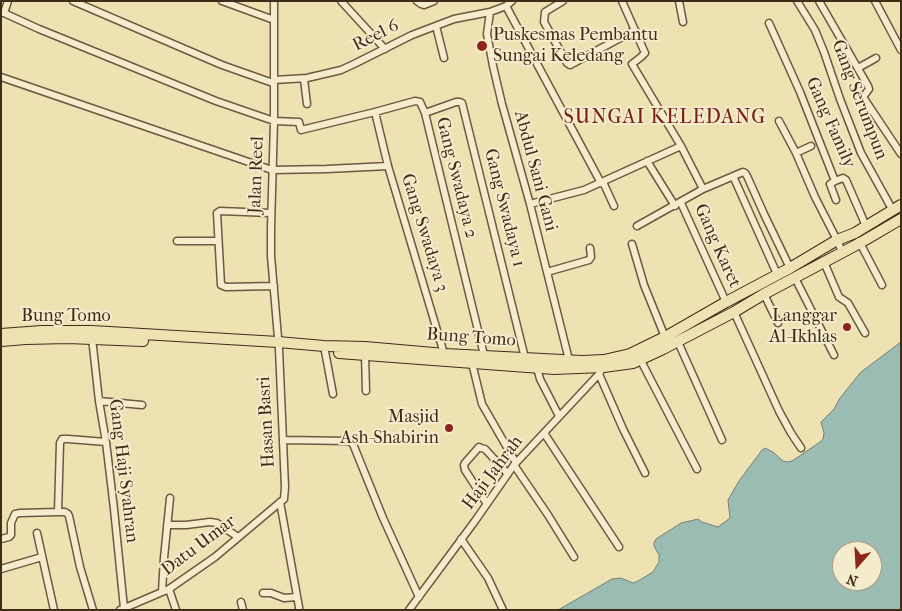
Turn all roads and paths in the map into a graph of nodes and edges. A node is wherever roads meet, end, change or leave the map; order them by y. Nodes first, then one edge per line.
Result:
1 (8, 1) edge
2 (73, 1) edge
3 (222, 1) edge
4 (274, 1) edge
5 (341, 1) edge
6 (417, 1) edge
7 (434, 1) edge
8 (512, 1) edge
9 (563, 1) edge
10 (622, 1) edge
11 (679, 1) edge
12 (797, 1) edge
13 (819, 1) edge
14 (875, 1) edge
15 (506, 6) junction
16 (490, 12) junction
17 (3, 13) edge
18 (274, 20) junction
19 (683, 22) dead end
20 (768, 23) dead end
21 (436, 26) junction
22 (635, 30) junction
23 (385, 49) junction
24 (901, 50) edge
25 (444, 58) dead end
26 (876, 58) dead end
27 (858, 68) junction
28 (1, 77) edge
29 (304, 78) junction
30 (274, 81) junction
31 (307, 104) dead end
32 (375, 112) junction
33 (425, 112) junction
34 (274, 120) junction
35 (779, 121) dead end
36 (681, 146) junction
37 (811, 146) dead end
38 (796, 153) junction
39 (901, 154) edge
40 (647, 161) junction
41 (388, 166) junction
42 (272, 170) junction
43 (733, 176) junction
44 (835, 181) junction
45 (602, 182) junction
46 (703, 189) junction
47 (836, 200) dead end
48 (530, 204) junction
49 (678, 204) junction
50 (614, 206) dead end
51 (896, 207) edge
52 (271, 213) junction
53 (901, 219) edge
54 (637, 226) dead end
55 (866, 226) junction
56 (855, 233) junction
57 (837, 240) junction
58 (218, 241) junction
59 (177, 242) dead end
60 (860, 243) junction
61 (632, 244) dead end
62 (590, 248) dead end
63 (842, 252) junction
64 (824, 262) junction
65 (790, 268) junction
66 (547, 272) junction
67 (777, 274) junction
68 (795, 278) junction
69 (882, 285) dead end
70 (274, 286) junction
71 (764, 294) junction
72 (724, 303) junction
73 (731, 314) junction
74 (778, 323) dead end
75 (865, 333) dead end
76 (1, 334) edge
77 (42, 335) junction
78 (665, 337) junction
79 (92, 338) junction
80 (1, 341) edge
81 (678, 342) junction
82 (278, 345) junction
83 (324, 349) junction
84 (365, 351) junction
85 (484, 355) junction
86 (834, 355) dead end
87 (638, 356) junction
88 (445, 357) junction
89 (525, 358) junction
90 (569, 360) junction
91 (472, 363) junction
92 (602, 367) junction
93 (537, 368) junction
94 (366, 390) dead end
95 (333, 394) dead end
96 (98, 401) junction
97 (142, 405) dead end
98 (559, 416) junction
99 (544, 433) junction
100 (282, 440) junction
101 (722, 440) dead end
102 (106, 442) junction
103 (801, 448) dead end
104 (515, 464) junction
105 (697, 469) dead end
106 (645, 473) dead end
107 (508, 474) junction
108 (285, 493) joint
109 (170, 498) dead end
110 (280, 502) junction
111 (487, 504) junction
112 (58, 512) junction
113 (167, 525) junction
114 (37, 533) dead end
115 (238, 537) junction
116 (1, 539) edge
117 (461, 539) junction
118 (619, 547) dead end
119 (42, 557) junction
120 (574, 557) dead end
121 (1, 569) edge
122 (169, 588) junction
123 (162, 592) junction
124 (263, 593) dead end
125 (297, 597) junction
126 (419, 597) junction
127 (241, 602) dead end
128 (122, 609) edge
129 (54, 610) edge
130 (93, 610) edge
131 (176, 610) edge
132 (243, 610) edge
133 (299, 610) edge
134 (410, 610) edge
135 (504, 610) edge

1 - 17 street
2 - 30 street
3 - 18 street
4 - 18 street, Jalan Reel
5 - 23 street
6 - 7 street
8 - 15 street
9 - 22 street
10 - 22 street
11 - 19 street
12 - 51 street, Gang Serumpun
13 - 27 street
14 - 24 street
15 - 16 street
15 - 45 street
16 - 21 street, Reel 6
16 - 48 street, Abdul Sani Gani
17 - 34 street
18 - 30 street, Jalan Reel
20 - 44 street, Gang Family
21 - 23 street, Reel 6
21 - 25 street
22 - 36 street
23 - 29 street, Reel 6
26 - 27 street
27 - 39 street
28 - 42 street
29 - 30 street, Reel 6
29 - 31 street
30 - 34 street, Jalan Reel
32 - 33 street, Gang Swadaya 2
32 - 34 street, Gang Swadaya 2
32 - 41 street, Gang Swadaya 3
33 - 85 street, Gang Swadaya 2
33 - 89 street, Gang Swadaya 1
34 - 42 street, Jalan Reel
35 - 38 street
36 - 40 street
36 - 46 street
37 - 38 street
38 - 57 street
40 - 45 street
40 - 49 street, Gang Karet
41 - 42 street
41 - 88 street, Gang Swadaya 3
42 - 52 street, Jalan Reel
43 - 46 street
43 - 65 street
43 - 67 street
44 - 47 street
44 - 55 street, Gang Family
45 - 48 street
45 - 50 street
46 - 49 street
48 - 66 street, Abdul Sani Gani
49 - 54 street
49 - 72 street, Gang Karet
51 - 55 main road, Bung Tomo
52 - 58 street
52 - 70 street, Jalan Reel
53 - 60 main road, Bung Tomo
55 - 56 main road, Bung Tomo
56 - 57 main road, Bung Tomo
56 - 60 street
57 - 63 street
57 - 65 main road, Bung Tomo
58 - 59 street
58 - 70 street
60 - 63 main road, Bung Tomo
60 - 69 street
61 - 78 street
62 - 66 street
63 - 64 main road, Bung Tomo
64 - 68 main road, Bung Tomo
64 - 75 street
65 - 67 main road, Bung Tomo
66 - 90 street, Abdul Sani Gani
67 - 72 main road, Bung Tomo
68 - 71 main road, Bung Tomo
68 - 86 street
70 - 82 street, Jalan Reel
71 - 73 main road, Bung Tomo
71 - 74 street
72 - 73 main road
72 - 78 main road, Bung Tomo
73 - 81 main road, Bung Tomo
73 - 103 street
76 - 77 main road, Bung Tomo
77 - 79 main road, Bung Tomo
77 - 80 main road, Bung Tomo
77 - 82 main road, Bung Tomo
78 - 87 main road, Bung Tomo
79 - 82 main road, Bung Tomo
79 - 96 street, Gang Haji Syahran
81 - 87 main road, Bung Tomo
81 - 101 street
82 - 83 main road, Bung Tomo
82 - 100 street, Hasan Basri
83 - 84 main road, Bung Tomo
83 - 95 street
84 - 88 main road, Bung Tomo
84 - 94 street
85 - 88 main road, Bung Tomo
85 - 89 main road, Bung Tomo
87 - 92 main road, Bung Tomo
87 - 105 street
88 - 91 main road, Bung Tomo
89 - 90 main road, Bung Tomo
90 - 92 main road, Bung Tomo
91 - 93 main road, Bung Tomo
91 - 104 street
92 - 93 main road, Bung Tomo
92 - 98 street, Haji Jahrah
92 - 106 street
93 - 98 street
96 - 97 street
96 - 102 street, Gang Haji Syahran
98 - 99 street, Haji Jahrah
99 - 104 street, Haji Jahrah
99 - 118 street
100 - 108 street, Hasan Basri
100 - 126 street
102 - 112 street
102 - 128 street, Gang Haji Syahran
104 - 107 street, Haji Jahrah
104 - 120 street
107 - 111 street, Haji Jahrah
107 - 111 street
108 - 110 street, Datu Umar
109 - 113 street
110 - 115 street, Datu Umar
110 - 125 street
111 - 117 street, Haji Jahrah
112 - 116 street
112 - 130 street
113 - 115 street
113 - 123 street
114 - 119 street
115 - 122 street, Datu Umar
117 - 126 street, Haji Jahrah
117 - 135 street
119 - 121 street
119 - 129 street
122 - 123 street, Datu Umar
122 - 131 street
123 - 128 street, Datu Umar
124 - 125 street
125 - 133 street
126 - 134 street, Haji Jahrah
127 - 132 street

